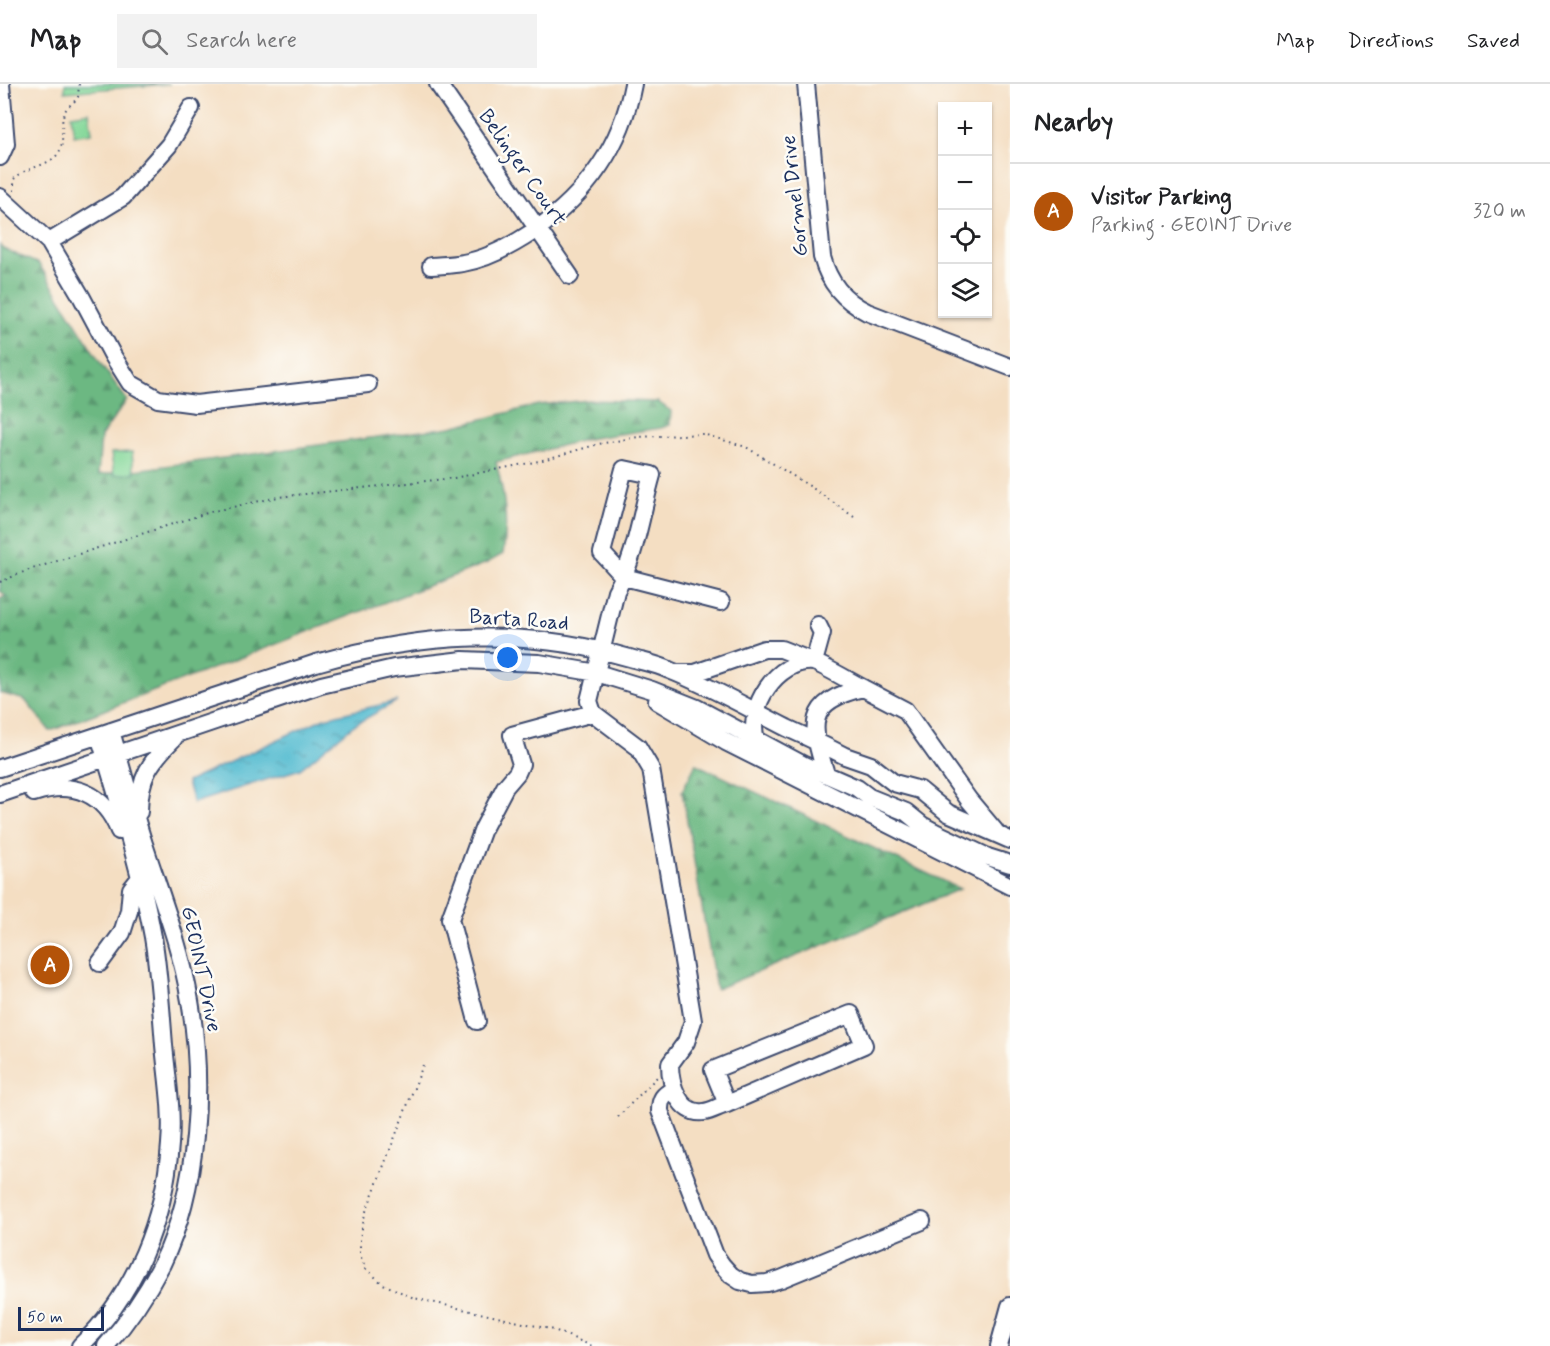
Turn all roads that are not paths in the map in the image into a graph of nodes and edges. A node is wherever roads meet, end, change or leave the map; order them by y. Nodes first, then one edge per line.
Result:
1 (2, 84) edge
2 (438, 84) edge
3 (633, 84) edge
4 (806, 84) edge
5 (191, 108) dead end
6 (0, 157) edge
7 (4, 200) edge
8 (538, 228) junction
9 (49, 242) junction
10 (431, 266) dead end
11 (570, 276) dead end
12 (1010, 367) edge
13 (368, 384) dead end
14 (624, 578) junction
15 (721, 602) dead end
16 (818, 625) dead end
17 (602, 650) junction
18 (814, 662) junction
19 (675, 672) junction
20 (597, 673) junction
21 (638, 686) junction
22 (863, 688) junction
23 (756, 711) junction
24 (593, 713) junction
25 (105, 733) junction
26 (176, 736) junction
27 (756, 739) junction
28 (816, 741) junction
29 (112, 757) junction
30 (0, 768) edge
31 (826, 774) junction
32 (0, 794) edge
33 (0, 804) edge
34 (138, 825) junction
35 (1005, 838) edge
36 (133, 855) junction
37 (959, 861) junction
38 (1010, 864) edge
39 (139, 879) junction
40 (1010, 886) edge
41 (170, 919) junction
42 (152, 930) junction
43 (122, 933) junction
44 (100, 963) dead end
45 (477, 1021) dead end
46 (674, 1089) junction
47 (727, 1104) junction
48 (922, 1221) dead end
49 (1010, 1306) edge
50 (80, 1346) edge
51 (106, 1346) edge
52 (999, 1346) edge

1 - 6 street
2 - 8 street, Belinger Court
3 - 8 street
4 - 12 street, Gormel Drive
5 - 9 street
7 - 9 street
8 - 10 street
8 - 11 street, Belinger Court
9 - 13 street
14 - 14 street
14 - 15 street
14 - 17 street
16 - 18 street
17 - 19 street, Barta Road
17 - 20 street
17 - 25 street, Barta Road
18 - 19 street
18 - 22 street
18 - 23 street
19 - 23 street, Barta Road
20 - 21 street, Barta Road
20 - 24 street
20 - 26 street, Barta Road
21 - 27 street, Barta Road
21 - 37 street
22 - 28 street
22 - 35 street
23 - 27 street
23 - 28 street, Barta Road
24 - 45 street
24 - 46 street
25 - 29 street, GEOINT Drive
25 - 30 street, Barta Road
26 - 29 street, Barta Road
26 - 34 street
27 - 31 street, Barta Road
28 - 31 street
28 - 35 street, Barta Road
29 - 32 street, Barta Road
29 - 34 street, GEOINT Drive
29 - 36 street, GEOINT Drive
31 - 38 street, Barta Road
33 - 36 street
34 - 41 street, GEOINT Drive
36 - 39 street, GEOINT Drive
37 - 38 street
37 - 40 street
39 - 42 street, GEOINT Drive
39 - 43 street
41 - 42 street
41 - 51 street, GEOINT Drive
42 - 43 street
42 - 50 street, GEOINT Drive
43 - 44 street
46 - 47 street
46 - 48 street
47 - 47 street
49 - 52 street

